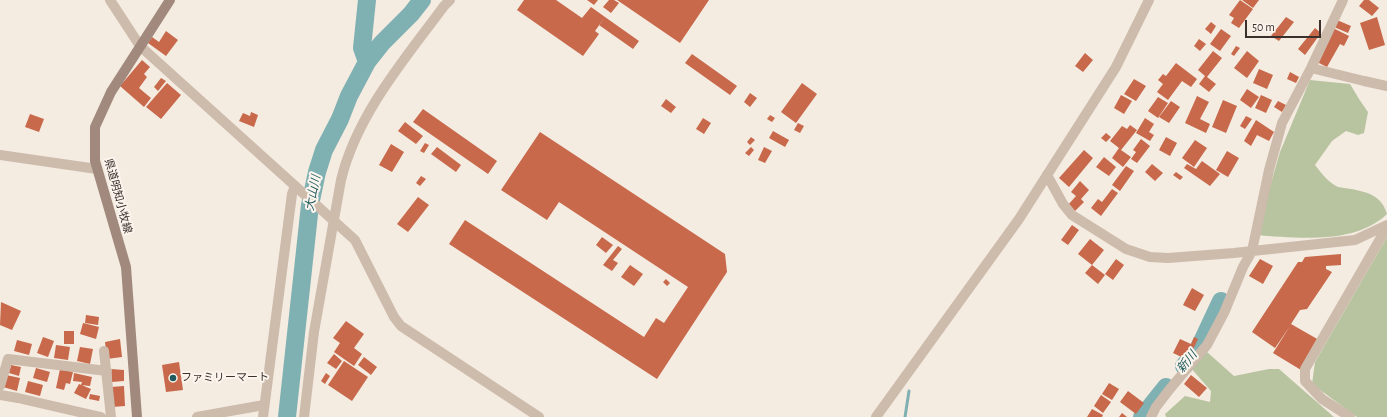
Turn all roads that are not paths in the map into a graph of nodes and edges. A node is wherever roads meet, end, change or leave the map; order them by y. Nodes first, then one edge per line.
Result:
1 (110, 0) edge
2 (170, 0) edge
3 (450, 0) edge
4 (1150, 0) edge
5 (1343, 0) edge
6 (140, 46) junction
7 (1311, 68) junction
8 (1387, 86) edge
9 (0, 155) edge
10 (97, 169) junction
11 (1047, 175) junction
12 (295, 186) junction
13 (334, 220) junction
14 (1387, 226) edge
15 (1252, 251) junction
16 (104, 351) dead end
17 (3, 366) edge
18 (107, 371) junction
19 (0, 386) edge
20 (0, 396) edge
21 (264, 405) junction
22 (101, 417) edge
23 (111, 417) edge
24 (137, 417) edge
25 (197, 417) edge
26 (263, 417) edge
27 (304, 417) edge
28 (539, 417) edge
29 (876, 417) edge
30 (1151, 417) edge
31 (1350, 417) edge

1 - 6 street
2 - 6 main road, 県道明知小牧線
3 - 13 street
4 - 11 street
5 - 7 street
6 - 10 main road, 県道明知小牧線
6 - 12 street
7 - 8 street
7 - 15 street
9 - 10 street
10 - 24 main road, 県道明知小牧線
11 - 15 street
11 - 29 street
12 - 13 street
12 - 21 street
13 - 27 street
13 - 28 street
14 - 15 street
14 - 31 street
15 - 30 street
16 - 18 street
17 - 18 street
17 - 19 street
18 - 23 street
20 - 22 street
21 - 25 street
21 - 26 street

